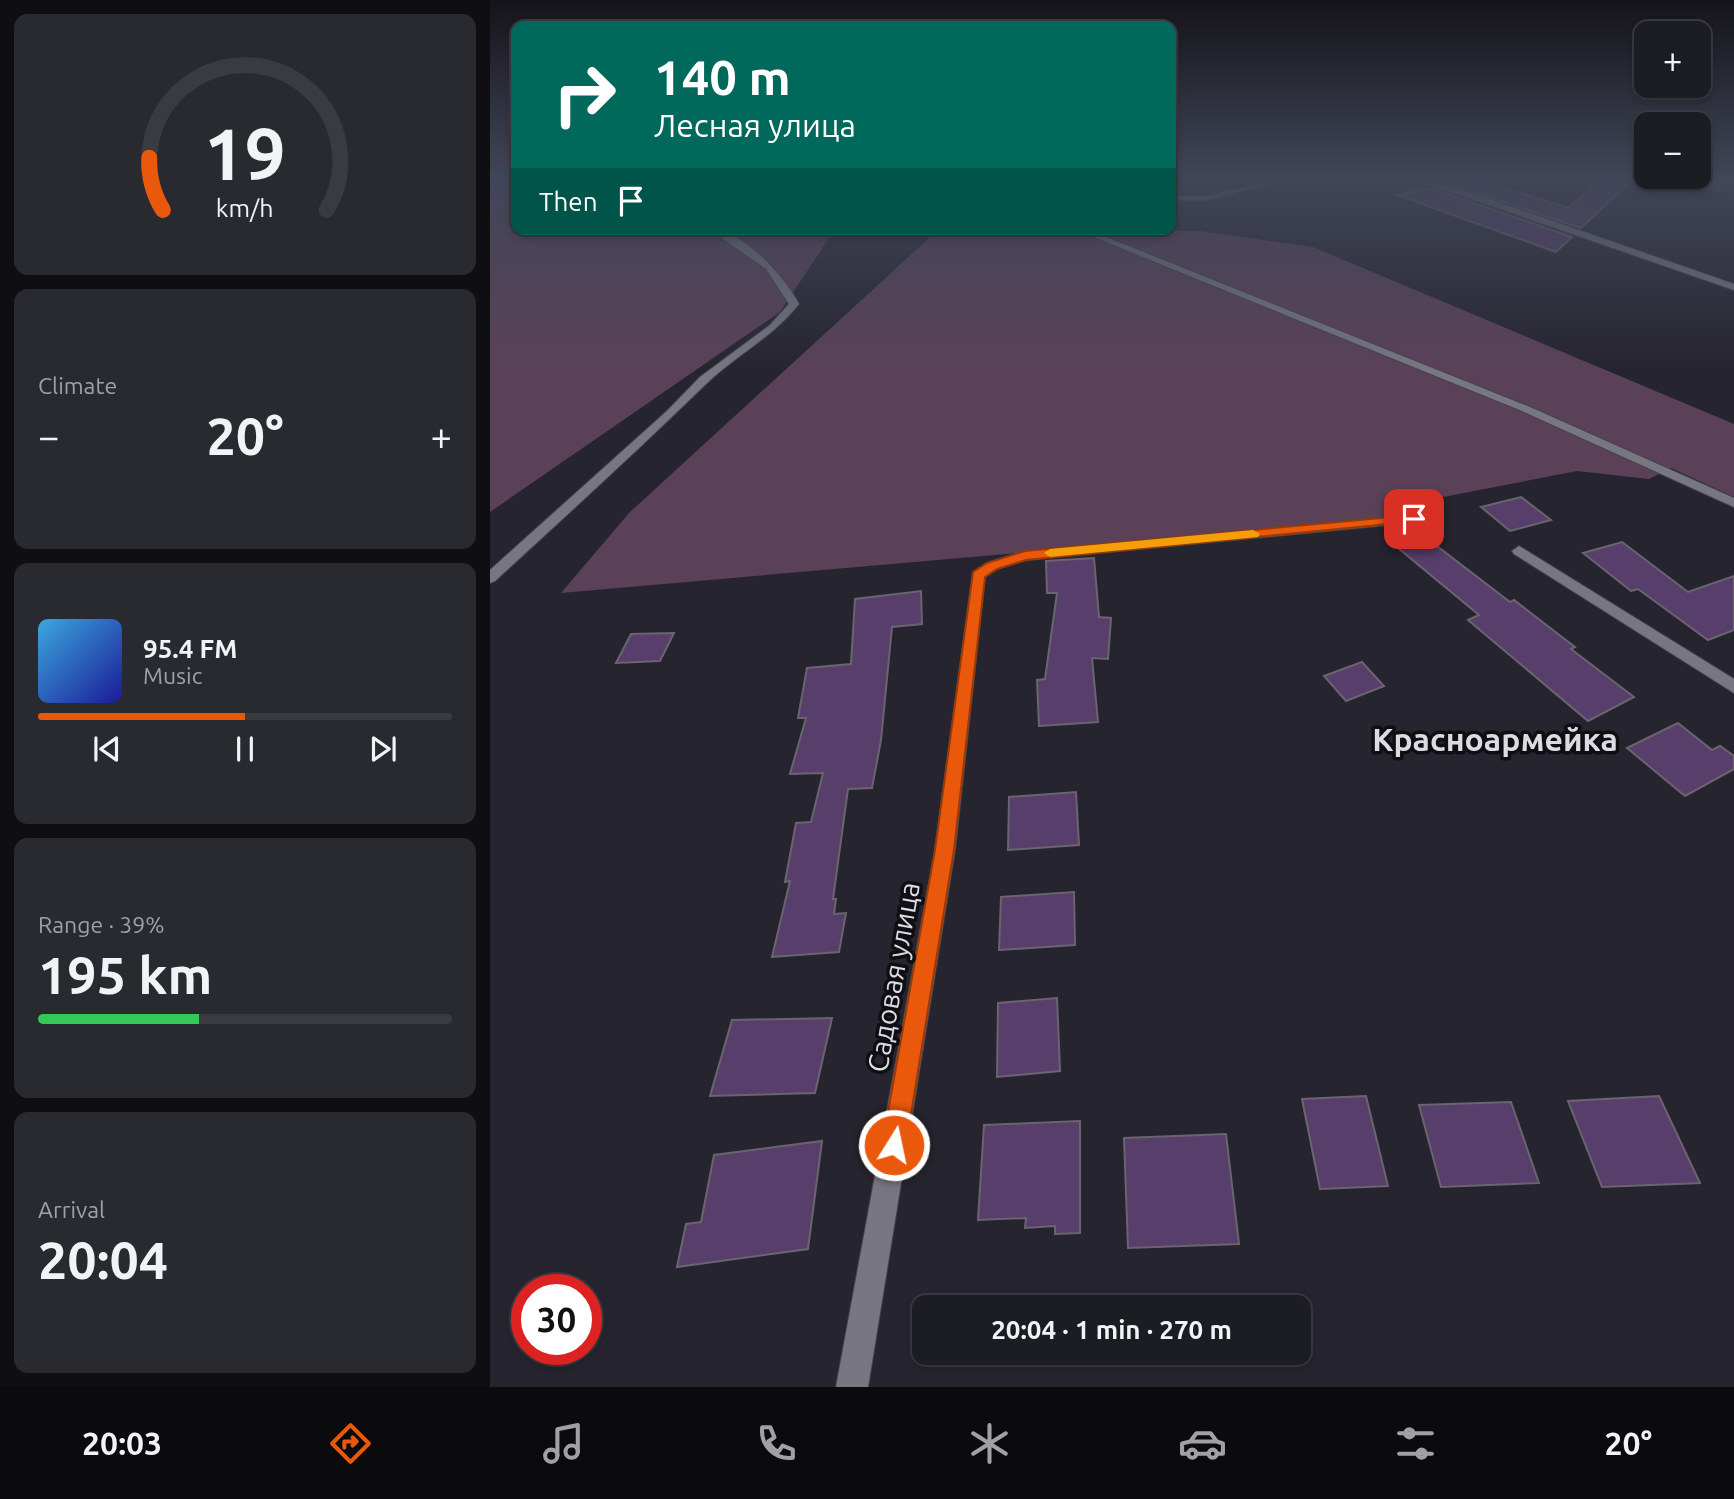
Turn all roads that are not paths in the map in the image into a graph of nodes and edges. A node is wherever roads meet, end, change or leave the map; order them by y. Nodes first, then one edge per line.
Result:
1 (733, 241) edge
2 (1107, 241) edge
3 (1601, 241) edge
4 (1734, 287) edge
5 (1734, 503) edge
6 (1414, 519) dead end
7 (1518, 551) dead end
8 (490, 578) edge
9 (1734, 687) edge
10 (852, 1387) edge

1 - 8 street
2 - 5 street
3 - 4 street
6 - 10 street, Садовая улица
7 - 9 street

